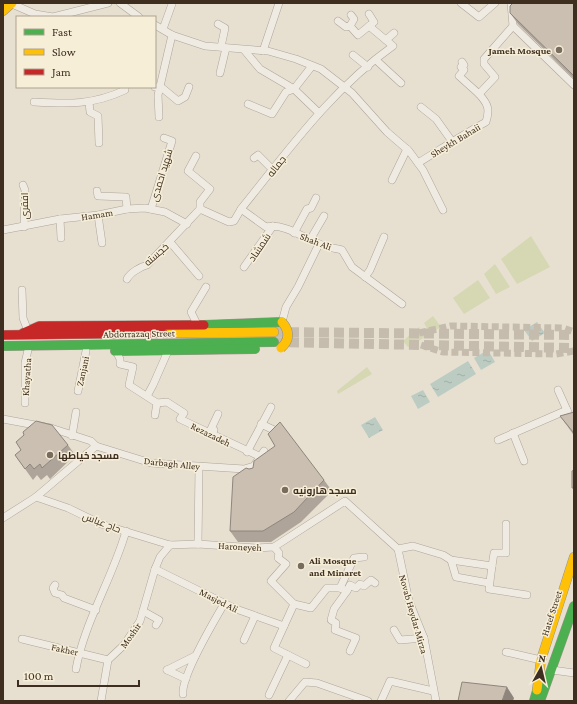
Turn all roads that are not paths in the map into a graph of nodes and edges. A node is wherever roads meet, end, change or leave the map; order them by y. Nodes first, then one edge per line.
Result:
1 (108, 3) edge
2 (120, 3) edge
3 (279, 3) edge
4 (460, 3) edge
5 (495, 3) edge
6 (511, 3) edge
7 (12, 4) edge
8 (172, 4) dead end
9 (91, 5) edge
10 (3, 11) edge
11 (369, 14) dead end
12 (30, 15) edge
13 (350, 15) dead end
14 (46, 16) edge
15 (56, 16) edge
16 (138, 16) edge
17 (338, 21) dead end
18 (218, 24) dead end
19 (156, 26) edge
20 (350, 26) junction
21 (369, 26) junction
22 (513, 26) junction
23 (163, 29) junction
24 (394, 33) dead end
25 (172, 35) junction
26 (386, 40) junction
27 (223, 47) junction
28 (245, 51) junction
29 (263, 51) junction
30 (353, 55) dead end
31 (376, 60) junction
32 (462, 62) dead end
33 (312, 66) junction
34 (368, 67) junction
35 (220, 73) dead end
36 (401, 83) dead end
37 (574, 85) edge
38 (158, 87) edge
39 (189, 87) dead end
40 (346, 87) junction
41 (125, 88) edge
42 (294, 89) junction
43 (479, 94) junction
44 (34, 102) dead end
45 (89, 102) junction
46 (248, 104) dead end
47 (421, 107) dead end
48 (319, 113) junction
49 (159, 117) dead end
50 (164, 138) dead end
51 (451, 140) junction
52 (99, 143) dead end
53 (407, 149) junction
54 (196, 156) dead end
55 (254, 158) dead end
56 (418, 163) junction
57 (273, 170) junction
58 (392, 180) dead end
59 (24, 185) dead end
60 (97, 191) dead end
61 (316, 198) dead end
62 (127, 209) junction
63 (151, 209) junction
64 (200, 209) junction
65 (241, 209) junction
66 (443, 210) dead end
67 (98, 215) junction
68 (324, 216) dead end
69 (60, 219) junction
70 (187, 224) junction
71 (273, 226) junction
72 (24, 227) junction
73 (3, 230) edge
74 (294, 233) junction
75 (384, 237) dead end
76 (61, 238) dead end
77 (310, 240) junction
78 (102, 242) dead end
79 (170, 242) junction
80 (319, 244) junction
81 (244, 267) dead end
82 (200, 276) dead end
83 (365, 277) junction
84 (127, 279) dead end
85 (206, 287) dead end
86 (22, 290) dead end
87 (402, 304) dead end
88 (282, 322) junction
89 (198, 326) junction
90 (28, 331) junction
91 (274, 332) tunnel mouth
92 (3, 335) edge
93 (19, 335) junction
94 (278, 345) junction
95 (3, 346) edge
96 (16, 346) junction
97 (28, 350) junction
98 (86, 351) junction
99 (116, 351) junction
100 (168, 351) junction
101 (558, 390) dead end
102 (78, 391) dead end
103 (146, 396) junction
104 (24, 403) dead end
105 (157, 403) junction
106 (271, 407) dead end
107 (567, 410) junction
108 (76, 412) dead end
109 (218, 414) dead end
110 (155, 415) dead end
111 (574, 418) edge
112 (3, 419) edge
113 (261, 424) junction
114 (274, 430) edge
115 (513, 433) junction
116 (212, 435) junction
117 (72, 436) junction
118 (498, 440) dead end
119 (96, 446) junction
120 (247, 452) junction
121 (524, 461) dead end
122 (254, 466) junction
123 (199, 467) junction
124 (257, 475) edge
125 (36, 496) junction
126 (3, 518) edge
127 (506, 524) dead end
128 (126, 531) junction
129 (198, 544) junction
130 (170, 545) junction
131 (274, 547) junction
132 (398, 549) junction
133 (364, 557) dead end
134 (574, 557) edge
135 (451, 560) junction
136 (492, 566) junction
137 (155, 569) junction
138 (574, 578) edge
139 (375, 583) dead end
140 (489, 583) junction
141 (55, 585) dead end
142 (343, 589) junction
143 (527, 595) dead end
144 (224, 604) junction
145 (294, 604) junction
146 (574, 606) edge
147 (96, 610) junction
148 (143, 611) junction
149 (255, 616) junction
150 (156, 625) dead end
151 (284, 626) junction
152 (394, 630) dead end
153 (24, 637) dead end
154 (424, 638) junction
155 (244, 640) dead end
156 (350, 651) dead end
157 (79, 652) junction
158 (506, 652) dead end
159 (288, 655) junction
160 (196, 656) junction
161 (108, 660) junction
162 (541, 660) junction
163 (306, 664) dead end
164 (76, 669) dead end
165 (552, 670) junction
166 (574, 673) edge
167 (186, 679) junction
168 (537, 690) junction
169 (433, 692) junction
170 (183, 694) dead end
171 (346, 694) junction
172 (269, 695) dead end
173 (101, 701) edge
174 (289, 701) edge
175 (342, 701) edge
176 (368, 701) edge
177 (381, 701) edge
178 (436, 701) edge
179 (534, 701) edge
180 (540, 701) edge

1 - 9 street
2 - 16 street
3 - 29 street
4 - 5 street
6 - 22 street
7 - 10 main road
7 - 12 street
8 - 23 street
9 - 15 street
11 - 21 street
12 - 14 street
13 - 20 street
17 - 20 street
18 - 27 street
19 - 23 street
20 - 21 street
21 - 26 street
22 - 37 street
22 - 43 street
23 - 25 street
24 - 26 street
25 - 27 street
25 - 38 street
26 - 31 street, جماله
27 - 28 street
27 - 35 street
28 - 29 street
28 - 42 street
29 - 33 street
30 - 34 street
31 - 34 street, جماله
31 - 36 street
32 - 43 street, Sheykh Bahaii
33 - 40 street
33 - 42 street
34 - 40 street, جماله
38 - 39 street
38 - 49 street
40 - 48 street, جماله
40 - 53 street, Sheykh Bahaii
41 - 45 street
42 - 46 street
42 - 48 street
43 - 51 street, Sheykh Bahaii
44 - 45 street
45 - 52 street
47 - 51 street
48 - 57 street, جماله
50 - 63 street, شهید احمدی
51 - 56 street, Sheykh Bahaii
53 - 56 street, Sheykh Bahaii
53 - 58 street
54 - 64 street
55 - 57 street
56 - 66 street, Sheykh Bahaii
57 - 65 street, جماله
59 - 72 street, افقری
60 - 62 street
61 - 74 street
62 - 63 street, Hamam
62 - 67 street, Hamam
63 - 70 street, Hamam
64 - 65 street, جماله
64 - 70 street
65 - 71 street, Shah Ali
67 - 69 street, Hamam
67 - 78 street
68 - 77 street
69 - 72 street, Hamam
69 - 76 street
70 - 79 street
71 - 74 street, Shah Ali
71 - 81 street, شمشاد
72 - 73 street, Hamam
74 - 77 street, Shah Ali
75 - 83 street
77 - 80 street, Shah Ali
79 - 82 street, خجسته
79 - 84 street, خجسته
80 - 83 street, Shah Ali
80 - 88 street
83 - 87 street, Shah Ali
85 - 89 street
86 - 90 street
88 - 89 main road
88 - 94 main road, bridge
89 - 90 main road
90 - 93 main road
91 - 93 main road, Abdorrazaq Street
92 - 93 main road, Abdorrazaq Street
94 - 96 main road, Abdorrazaq Street
94 - 100 main road
95 - 96 main road, Abdorrazaq Street
96 - 97 main road
97 - 98 main road
97 - 104 street, Khayatha
98 - 99 main road
98 - 102 street, Zanjani
99 - 100 main road
99 - 103 street, Rezazadeh
100 - 103 street
101 - 107 street
103 - 105 street, Rezazadeh
105 - 110 street
105 - 116 street, Rezazadeh
106 - 113 street
107 - 111 street
107 - 115 street
108 - 117 street
109 - 116 street
112 - 117 street
113 - 114 street
113 - 120 street
115 - 118 street
115 - 121 street
116 - 120 street, Rezazadeh
117 - 119 street, Darbagh Alley
119 - 123 street, Darbagh Alley
119 - 125 street
120 - 122 street, Rezazadeh
122 - 123 street, Darbagh Alley
122 - 124 street
123 - 129 street
125 - 126 street
125 - 128 street, حاج عباس
127 - 136 street
128 - 130 street, حاج عباس
128 - 147 street
129 - 130 street, Haroneyeh
129 - 131 street, Haroneyeh
130 - 137 street, Moshir
131 - 132 street, Haroneyeh
131 - 145 street
132 - 135 street
132 - 154 street, Novab Heydar Mirza
133 - 142 street
134 - 162 main road
135 - 136 street
135 - 140 street
136 - 140 street
137 - 144 street, Masjed Ali
137 - 148 street, Moshir
138 - 168 main road, Hatef Street
139 - 142 street
140 - 143 street
141 - 147 street
142 - 145 street
142 - 156 street
144 - 149 street, Masjed Ali
144 - 160 street
145 - 151 street
146 - 165 main road, Hatef Street
147 - 157 street
148 - 150 street
148 - 161 street, Moshir
149 - 151 street, Masjed Ali
149 - 155 street
151 - 159 street
152 - 154 street
153 - 157 street, Fakher
154 - 169 street, Novab Heydar Mirza
157 - 161 street, Fakher
157 - 164 street
158 - 162 street
159 - 163 street
159 - 172 street
160 - 167 street
160 - 167 street
161 - 173 street
162 - 168 main road
165 - 166 street
165 - 180 main road, Hatef Street
167 - 170 street
168 - 179 main road, Hatef Street
169 - 177 street
169 - 178 street, Novab Heydar Mirza
171 - 174 street
171 - 175 street
171 - 176 street

